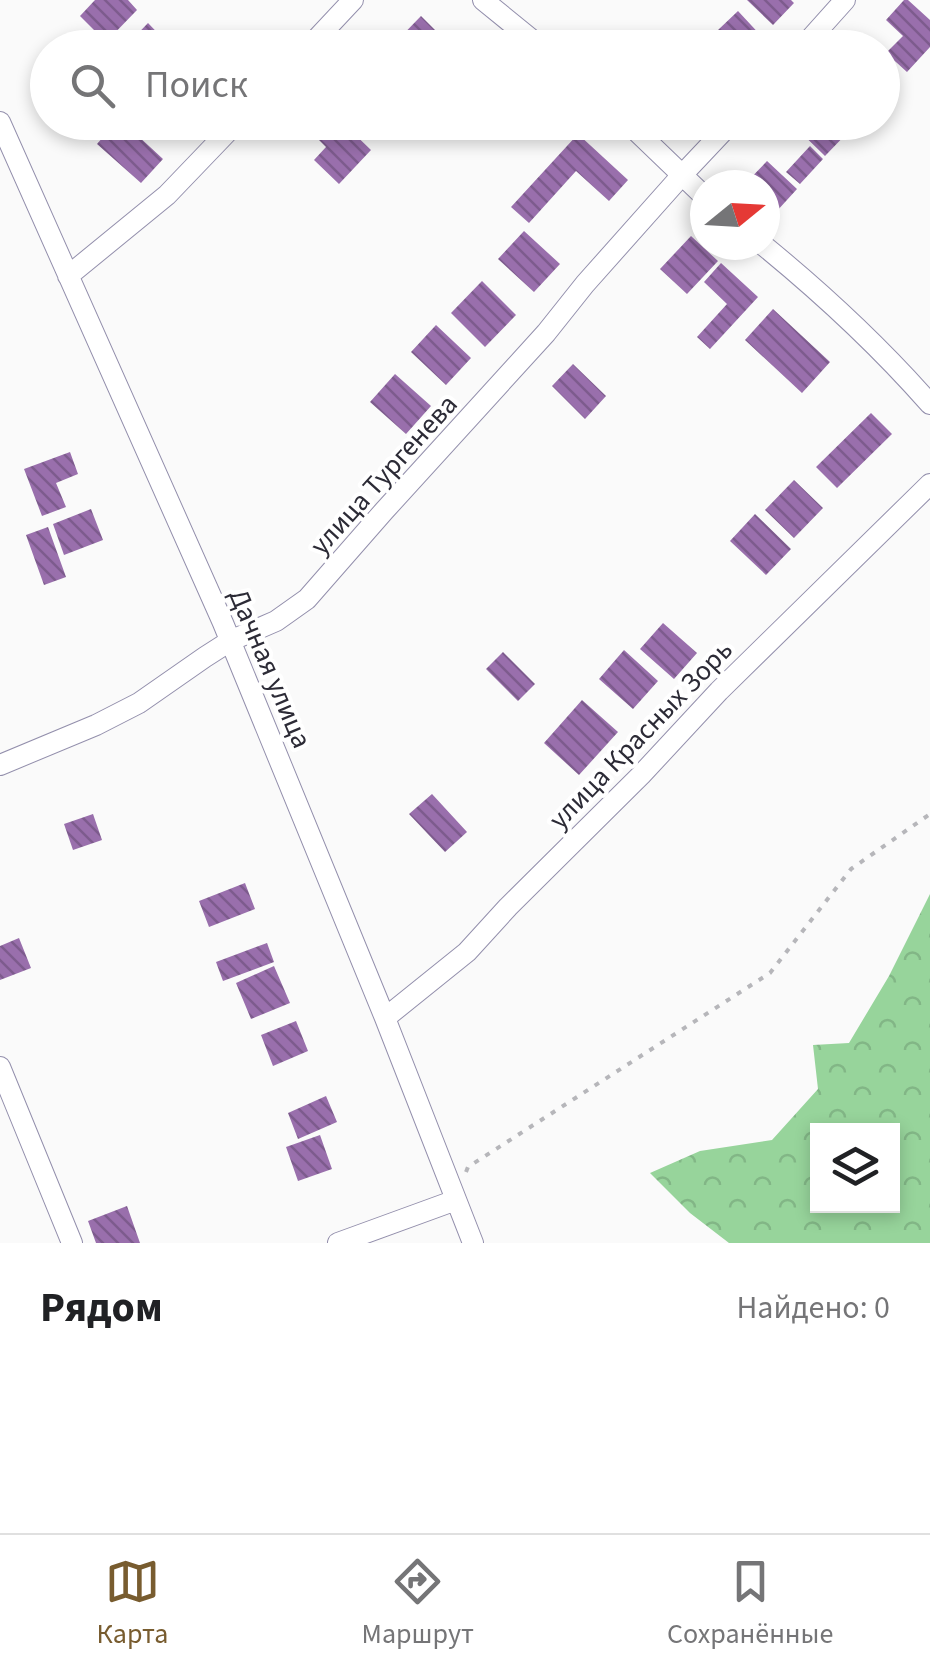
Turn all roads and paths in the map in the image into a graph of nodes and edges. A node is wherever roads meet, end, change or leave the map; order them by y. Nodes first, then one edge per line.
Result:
1 (353, 0) edge
2 (484, 0) edge
3 (845, 0) edge
4 (325, 30) edge
5 (520, 30) edge
6 (818, 30) edge
7 (0, 122) edge
8 (219, 140) edge
9 (646, 140) edge
10 (715, 140) edge
11 (682, 175) junction
12 (690, 183) edge
13 (780, 259) edge
14 (68, 276) junction
15 (930, 404) edge
16 (930, 484) edge
17 (230, 641) junction
18 (0, 764) edge
19 (930, 814) edge
20 (385, 1018) junction
21 (0, 1068) edge
22 (456, 1200) junction
23 (72, 1243) edge
24 (338, 1243) edge
25 (472, 1243) edge

1 - 4 street
2 - 5 street
3 - 6 street
7 - 14 street, Дачная улица
8 - 14 street
9 - 11 street
10 - 11 street, улица Тургенева
11 - 12 street
11 - 17 street, улица Тургенева
13 - 15 street
14 - 17 street, Дачная улица
16 - 20 street, улица Красных Зорь
17 - 18 street, улица Тургенева
17 - 20 street, Дачная улица
19 - 22 path
20 - 22 street, Дачная улица
21 - 23 street
22 - 24 street
22 - 25 street, Дачная улица

